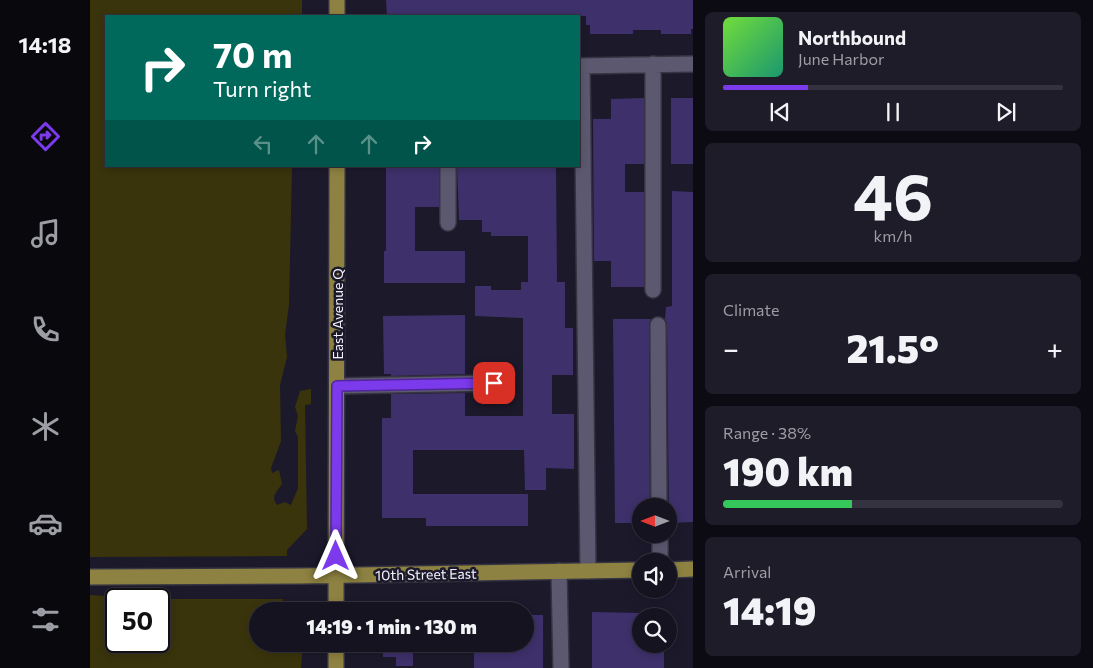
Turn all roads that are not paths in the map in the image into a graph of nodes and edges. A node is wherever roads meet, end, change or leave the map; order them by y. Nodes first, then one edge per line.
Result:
1 (337, 0) edge
2 (337, 15) edge
3 (653, 64) junction
4 (693, 64) edge
5 (580, 66) edge
6 (337, 167) edge
7 (448, 167) edge
8 (448, 223) dead end
9 (653, 290) dead end
10 (658, 325) dead end
11 (494, 383) dead end
12 (337, 386) junction
13 (659, 498) edge
14 (693, 569) edge
15 (632, 570) edge
16 (677, 570) edge
17 (588, 571) junction
18 (559, 572) junction
19 (336, 575) junction
20 (90, 577) edge
21 (336, 602) edge
22 (336, 652) edge
23 (336, 668) edge
24 (560, 668) edge

1 - 2 main road
3 - 4 street
3 - 5 street
3 - 9 street
5 - 17 street
6 - 12 main road, East Avenue Q
7 - 8 street
10 - 13 street
11 - 12 street
12 - 19 main road, East Avenue Q
14 - 16 main road
15 - 17 main road, 10th Street East
17 - 18 main road, 10th Street East
18 - 19 main road, 10th Street East
18 - 24 street
19 - 20 main road, 10th Street East
19 - 21 main road, East Avenue Q
22 - 23 main road

